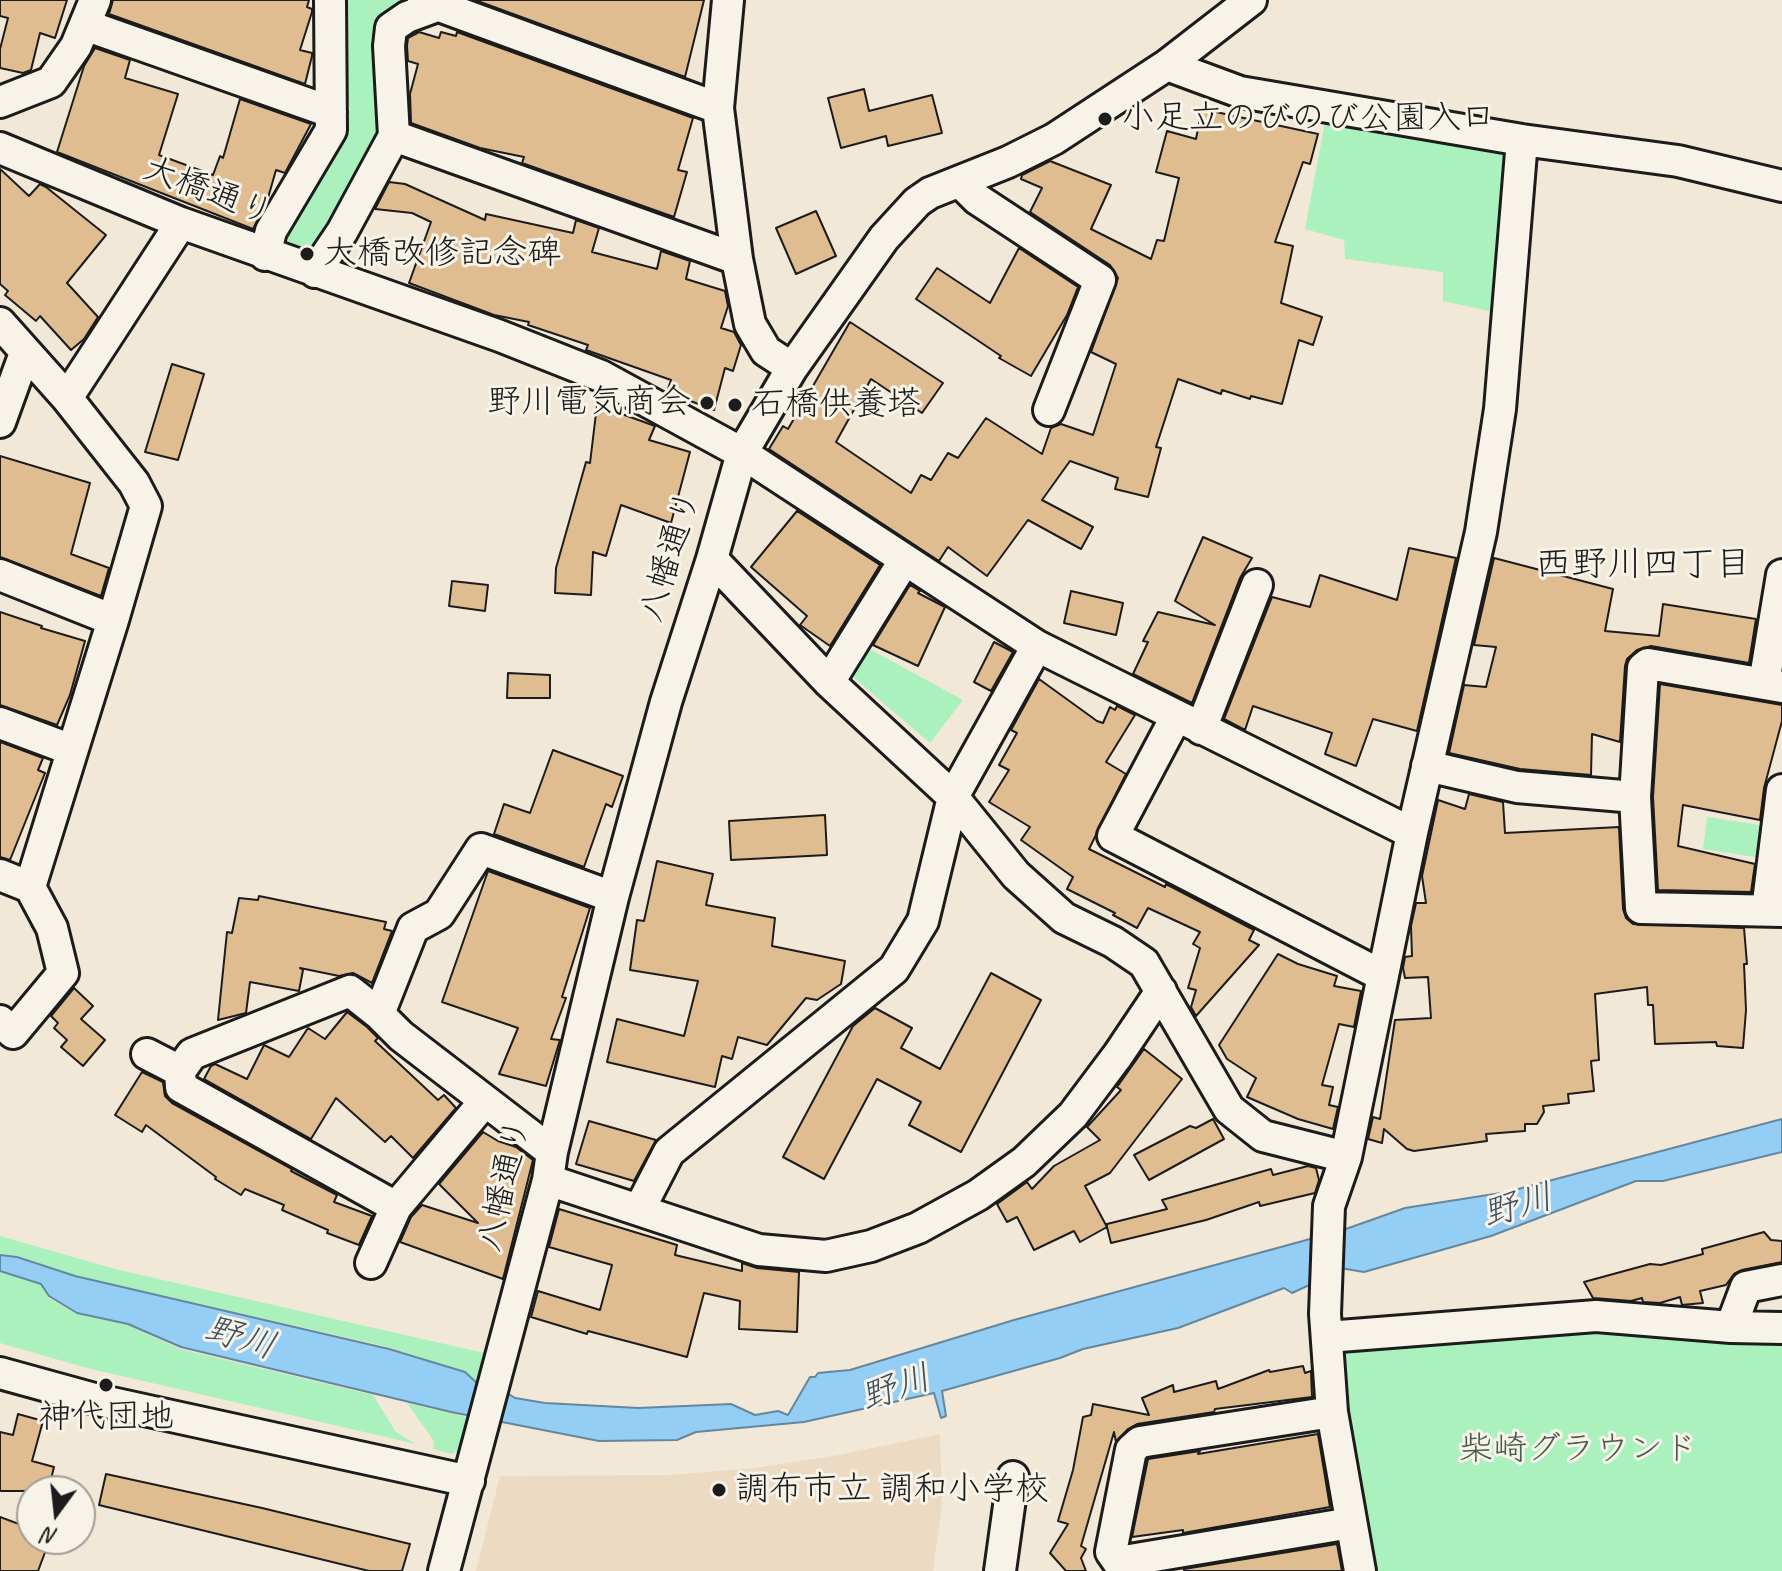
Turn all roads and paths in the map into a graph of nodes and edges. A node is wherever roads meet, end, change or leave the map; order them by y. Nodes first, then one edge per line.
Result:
1 (330, 0) edge
2 (728, 0) edge
3 (1251, 0) edge
4 (435, 2) edge
5 (90, 13) edge
6 (1167, 65) junction
7 (0, 102) edge
8 (718, 108) junction
9 (331, 112) junction
10 (394, 136) junction
11 (1522, 140) junction
12 (0, 148) edge
13 (960, 182) junction
14 (1782, 186) edge
15 (181, 223) junction
16 (265, 255) junction
17 (737, 259) junction
18 (315, 272) junction
19 (0, 323) edge
20 (25, 353) junction
21 (792, 368) junction
22 (67, 398) junction
23 (1049, 410) dead end
24 (0, 422) edge
25 (742, 453) junction
26 (712, 559) junction
27 (904, 561) junction
28 (0, 575) edge
29 (1782, 575) edge
30 (1257, 585) dead end
31 (113, 620) junction
32 (1037, 646) junction
33 (829, 682) junction
34 (1773, 686) edge
35 (0, 723) edge
36 (1189, 723) junction
37 (72, 750) junction
38 (1427, 766) junction
39 (1782, 790) edge
40 (953, 797) junction
41 (1635, 797) junction
42 (1412, 833) junction
43 (0, 875) edge
44 (30, 887) junction
45 (613, 897) junction
46 (1775, 910) edge
47 (1383, 976) junction
48 (1161, 991) junction
49 (379, 1014) junction
50 (0, 1021) edge
51 (147, 1054) dead end
52 (180, 1071) junction
53 (485, 1101) junction
54 (1346, 1157) junction
55 (550, 1166) junction
56 (396, 1207) junction
57 (639, 1210) junction
58 (371, 1263) dead end
59 (1782, 1280) edge
60 (1326, 1325) junction
61 (1731, 1327) junction
62 (1782, 1328) edge
63 (0, 1373) edge
64 (1332, 1412) junction
65 (472, 1470) junction
66 (1013, 1477) dead end
67 (1351, 1523) junction
68 (444, 1571) edge
69 (1000, 1571) edge
70 (1360, 1571) edge

1 - 9 street
2 - 8 street
3 - 6 street, 八幡通り
4 - 8 street
4 - 10 street
5 - 7 street
5 - 9 street
6 - 11 street
6 - 13 street, 八幡通り
8 - 17 street
9 - 16 street
10 - 17 street
10 - 18 street
11 - 14 street
11 - 38 street
12 - 15 street, 大橋通り
13 - 21 street, 八幡通り
13 - 23 street
15 - 16 street, 大橋通り
15 - 22 street
16 - 18 street, 大橋通り
17 - 21 street
18 - 25 street, 大橋通り
19 - 20 street
20 - 22 street
20 - 24 street
21 - 25 street, 八幡通り
22 - 31 street
25 - 26 street, 八幡通り
25 - 27 street, 大橋通り
26 - 33 street
26 - 45 street, 八幡通り
27 - 32 street, 大橋通り
27 - 33 street
28 - 31 street
29 - 34 street
30 - 36 street
31 - 37 street
32 - 36 street, 大橋通り
32 - 40 street
33 - 40 street
34 - 41 street
35 - 37 street
36 - 42 street, 大橋通り
36 - 47 street
37 - 44 street
38 - 41 street
38 - 42 street
39 - 46 street
40 - 48 street
40 - 57 street
41 - 46 street
42 - 47 street
43 - 44 street
44 - 50 street
45 - 49 street
45 - 55 street, 八幡通り
47 - 54 street
48 - 54 street
48 - 57 street
49 - 52 street
49 - 53 street
51 - 52 street
52 - 56 street
53 - 55 street
53 - 56 street
54 - 60 street
55 - 57 street
55 - 65 street, 八幡通り
56 - 58 street
59 - 61 street
60 - 61 street
60 - 64 street
61 - 62 street
63 - 65 street
64 - 67 street
64 - 67 street
65 - 68 street, 八幡通り
66 - 69 street
67 - 70 street

